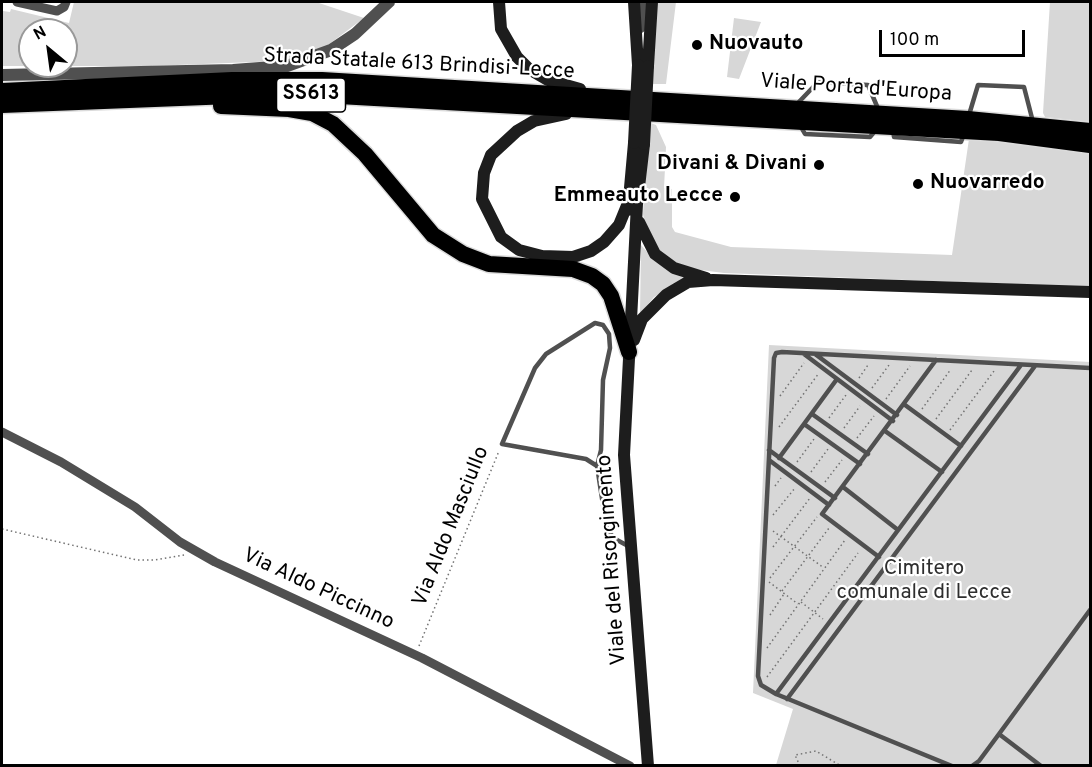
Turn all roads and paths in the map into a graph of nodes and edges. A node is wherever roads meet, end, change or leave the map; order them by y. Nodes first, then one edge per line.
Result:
1 (17, 2) edge
2 (66, 2) edge
3 (389, 2) edge
4 (499, 2) edge
5 (634, 2) edge
6 (641, 2) edge
7 (652, 2) edge
8 (643, 65) junction
9 (2, 75) edge
10 (2, 91) edge
11 (89, 101) junction
12 (2, 105) edge
13 (620, 105) junction
14 (795, 115) junction
15 (884, 122) junction
16 (967, 125) junction
17 (1033, 125) junction
18 (1090, 131) edge
19 (1090, 145) edge
20 (632, 203) junction
21 (713, 280) junction
22 (1090, 292) edge
23 (629, 352) junction
24 (803, 354) junction
25 (814, 354) junction
26 (808, 357) junction
27 (874, 357) junction
28 (894, 358) junction
29 (915, 359) junction
30 (936, 360) junction
31 (957, 362) junction
32 (978, 363) junction
33 (999, 364) junction
34 (1022, 365) junction
35 (1035, 366) junction
36 (822, 368) junction
37 (1090, 368) edge
38 (837, 379) junction
39 (854, 384) junction
40 (851, 390) junction
41 (868, 394) junction
42 (864, 400) junction
43 (882, 404) junction
44 (905, 405) junction
45 (771, 408) junction
46 (878, 410) junction
47 (812, 414) junction
48 (897, 415) junction
49 (918, 415) junction
50 (893, 421) junction
51 (804, 423) junction
52 (825, 423) junction
53 (932, 425) junction
54 (885, 430) junction
55 (2, 432) edge
56 (818, 434) junction
57 (840, 434) junction
58 (946, 435) junction
59 (770, 440) junction
60 (502, 444) junction
61 (832, 444) junction
62 (853, 444) junction
63 (961, 446) junction
64 (769, 450) junction
65 (846, 454) junction
66 (867, 454) junction
67 (779, 458) junction
68 (768, 460) junction
69 (860, 464) junction
70 (597, 466) junction
71 (793, 467) junction
72 (785, 472) junction
73 (942, 472) junction
74 (807, 477) junction
75 (799, 482) junction
76 (843, 487) junction
77 (821, 488) junction
78 (813, 493) junction
79 (767, 497) junction
80 (835, 498) junction
81 (829, 505) junction
82 (822, 514) junction
83 (833, 522) junction
84 (765, 525) junction
85 (2, 530) edge
86 (898, 530) junction
87 (849, 534) junction
88 (780, 536) junction
89 (630, 546) junction
90 (794, 546) junction
91 (864, 546) junction
92 (196, 551) junction
93 (808, 557) junction
94 (879, 557) junction
95 (764, 560) junction
96 (824, 568) junction
97 (765, 581) junction
98 (782, 591) junction
99 (785, 594) junction
100 (799, 603) junction
101 (1090, 610) edge
102 (814, 612) junction
103 (829, 623) junction
104 (760, 627) junction
105 (415, 655) junction
106 (759, 658) junction
107 (761, 685) junction
108 (776, 694) junction
109 (787, 699) junction
110 (999, 734) junction
111 (630, 765) edge
112 (648, 765) edge
113 (800, 765) edge
114 (841, 765) edge
115 (952, 765) edge
116 (972, 765) edge
117 (1041, 765) edge

1 - 2 street
3 - 9 street
4 - 13 main road
5 - 8 main road
6 - 8 street
7 - 8 main road
8 - 20 main road, Viale del Risorgimento, bridge
10 - 13 highway, Strada Statale 613 Brindisi-Lecce / SS613
11 - 12 highway, Strada Statale 613 Brindisi-Lecce / SS613
11 - 13 highway, Strada Statale 613 Brindisi-Lecce / SS613
11 - 23 highway
13 - 14 highway, Viale Porta d'Europa
13 - 20 main road
14 - 15 highway, Viale Porta d'Europa
14 - 15 lane
14 - 15 lane
15 - 16 highway, Viale Porta d'Europa
15 - 16 lane
16 - 17 highway, Viale Porta d'Europa
16 - 17 lane
16 - 19 highway, Viale Porta d'Europa
17 - 18 highway, Viale Porta d'Europa
20 - 21 main road
20 - 23 main road, Viale del Risorgimento
21 - 22 main road
21 - 23 main road
23 - 89 main road, Viale del Risorgimento
24 - 25 lane
24 - 26 lane
24 - 45 lane
25 - 27 lane
25 - 39 lane
26 - 36 lane
26 - 45 path
27 - 28 lane
27 - 39 path
28 - 29 lane
28 - 41 path
29 - 30 lane
29 - 43 path
30 - 31 lane
30 - 44 lane
31 - 32 lane
31 - 49 path
32 - 33 lane
32 - 53 path
33 - 34 lane
33 - 58 path
34 - 35 lane
34 - 63 lane
35 - 37 lane
35 - 109 lane
36 - 38 lane
36 - 59 path
38 - 40 lane
38 - 47 lane
39 - 41 lane
40 - 42 lane
40 - 52 path
41 - 43 lane
42 - 46 lane
42 - 57 path
43 - 48 lane
44 - 48 lane
44 - 49 lane
45 - 59 lane
46 - 50 lane
46 - 62 path
47 - 51 lane
47 - 52 lane
48 - 50 lane
49 - 53 lane
50 - 54 lane
51 - 56 lane
51 - 67 lane
52 - 57 lane
53 - 58 lane
54 - 66 lane
54 - 73 lane
55 - 92 street, Via Aldo Piccinno
56 - 61 lane
56 - 71 path
57 - 62 lane
58 - 63 lane
59 - 64 lane
60 - 70 lane
60 - 70 lane
60 - 105 path, Via Aldo Masciullo
61 - 65 lane
61 - 74 path
62 - 66 lane
63 - 73 lane
64 - 67 lane
64 - 68 lane
65 - 69 lane
65 - 77 path
66 - 69 lane
67 - 71 lane
68 - 72 lane
68 - 79 lane
69 - 76 lane
70 - 89 lane
71 - 74 lane
72 - 75 lane
72 - 79 path
73 - 86 lane
74 - 77 lane
75 - 78 lane
75 - 84 path
76 - 80 lane
76 - 86 lane
77 - 80 lane
78 - 81 lane
78 - 88 path
79 - 84 lane
80 - 81 lane
81 - 82 lane
82 - 83 lane
82 - 90 path
83 - 87 lane
83 - 93 path
84 - 88 path
84 - 95 lane
85 - 92 path
86 - 94 lane
87 - 91 lane
87 - 96 path
88 - 90 path
88 - 95 path
89 - 112 main road, Viale del Risorgimento
90 - 93 path
90 - 97 path
91 - 94 lane
91 - 102 path
92 - 105 street, Via Aldo Piccinno
93 - 96 path
93 - 98 path
94 - 103 lane
95 - 97 lane
96 - 100 path
97 - 98 path
97 - 104 lane
98 - 99 path
99 - 100 path
99 - 104 path
100 - 102 path
100 - 106 path
101 - 110 lane
102 - 103 path
102 - 107 path
103 - 108 lane
104 - 106 lane
105 - 111 street, Via Aldo Piccinno
106 - 107 lane
107 - 108 lane
108 - 109 lane
109 - 115 lane
110 - 116 lane
110 - 117 lane
113 - 114 path

